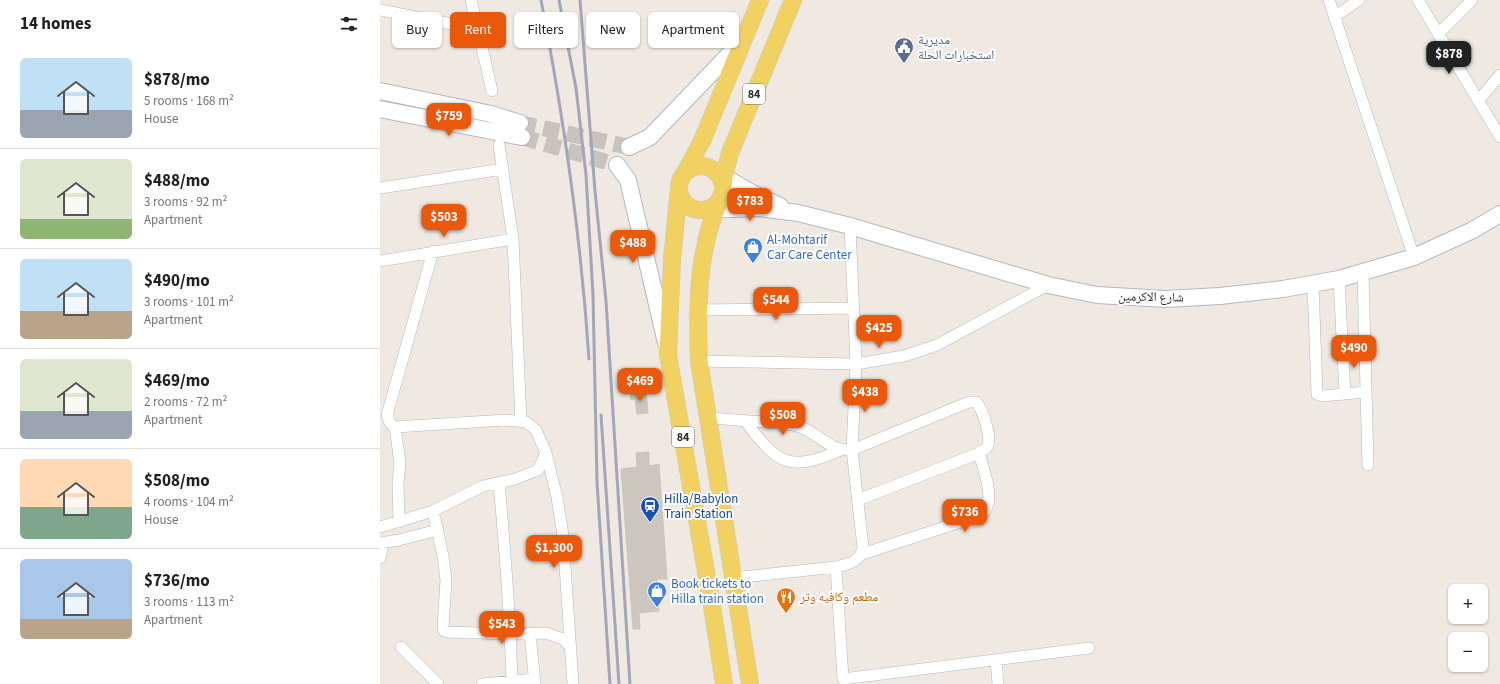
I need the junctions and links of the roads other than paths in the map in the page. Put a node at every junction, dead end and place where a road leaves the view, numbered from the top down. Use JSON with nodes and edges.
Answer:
{"nodes":[{"id":1,"x":471,"y":0,"type":"edge"},
{"id":2,"x":760,"y":0,"type":"edge"},
{"id":3,"x":793,"y":0,"type":"edge"},
{"id":4,"x":1328,"y":0,"type":"edge"},
{"id":5,"x":1359,"y":0,"type":"edge"},
{"id":6,"x":1418,"y":0,"type":"edge"},
{"id":7,"x":1472,"y":0,"type":"edge"},
{"id":8,"x":380,"y":10,"type":"edge"},
{"id":9,"x":473,"y":12,"type":"edge"},
{"id":10,"x":1334,"y":17,"type":"junction"},
{"id":11,"x":450,"y":24,"type":"edge"},
{"id":12,"x":1438,"y":34,"type":"junction"},
{"id":13,"x":744,"y":40,"type":"junction"},
{"id":14,"x":482,"y":48,"type":"edge"},
{"id":15,"x":1500,"y":76,"type":"edge"},
{"id":16,"x":380,"y":91,"type":"edge"},
{"id":17,"x":492,"y":91,"type":"dead end"},
{"id":18,"x":1478,"y":101,"type":"junction"},
{"id":19,"x":380,"y":109,"type":"edge"},
{"id":20,"x":1500,"y":137,"type":"edge"},
{"id":21,"x":499,"y":145,"type":"dead end"},
{"id":22,"x":628,"y":147,"type":"tunnel mouth"},
{"id":23,"x":617,"y":165,"type":"tunnel mouth"},
{"id":24,"x":503,"y":169,"type":"junction"},
{"id":25,"x":681,"y":182,"type":"junction"},
{"id":26,"x":380,"y":188,"type":"edge"},
{"id":27,"x":717,"y":192,"type":"junction"},
{"id":28,"x":798,"y":213,"type":"junction"},
{"id":29,"x":1500,"y":214,"type":"edge"},
{"id":30,"x":850,"y":226,"type":"junction"},
{"id":31,"x":513,"y":239,"type":"junction"},
{"id":32,"x":433,"y":251,"type":"junction"},
{"id":33,"x":1414,"y":256,"type":"junction"},
{"id":34,"x":380,"y":261,"type":"edge"},
{"id":35,"x":1362,"y":272,"type":"junction"},
{"id":36,"x":1340,"y":280,"type":"junction"},
{"id":37,"x":1313,"y":284,"type":"junction"},
{"id":38,"x":1048,"y":285,"type":"junction"},
{"id":39,"x":854,"y":308,"type":"junction"},
{"id":40,"x":697,"y":310,"type":"junction"},
{"id":41,"x":668,"y":355,"type":"junction"},
{"id":42,"x":699,"y":361,"type":"junction"},
{"id":43,"x":856,"y":364,"type":"junction"},
{"id":44,"x":1366,"y":392,"type":"junction"},
{"id":45,"x":1345,"y":394,"type":"junction"},
{"id":46,"x":708,"y":418,"type":"junction"},
{"id":47,"x":521,"y":421,"type":"junction"},
{"id":48,"x":745,"y":421,"type":"junction"},
{"id":49,"x":395,"y":427,"type":"junction"},
{"id":50,"x":841,"y":450,"type":"junction"},
{"id":51,"x":852,"y":450,"type":"junction"},
{"id":52,"x":546,"y":453,"type":"junction"},
{"id":53,"x":979,"y":453,"type":"junction"},
{"id":54,"x":1368,"y":465,"type":"dead end"},
{"id":55,"x":499,"y":483,"type":"junction"},
{"id":56,"x":858,"y":500,"type":"junction"},
{"id":57,"x":433,"y":511,"type":"junction"},
{"id":58,"x":399,"y":522,"type":"junction"},
{"id":59,"x":380,"y":527,"type":"edge"},
{"id":60,"x":438,"y":530,"type":"junction"},
{"id":61,"x":382,"y":543,"type":"edge"},
{"id":62,"x":862,"y":554,"type":"junction"},
{"id":63,"x":380,"y":558,"type":"edge"},
{"id":64,"x":836,"y":567,"type":"junction"},
{"id":65,"x":734,"y":584,"type":"junction"},
{"id":66,"x":710,"y":591,"type":"junction"},
{"id":67,"x":741,"y":626,"type":"junction"},
{"id":68,"x":716,"y":630,"type":"junction"},
{"id":69,"x":530,"y":633,"type":"junction"},
{"id":70,"x":511,"y":634,"type":"junction"},
{"id":71,"x":400,"y":647,"type":"dead end"},
{"id":72,"x":570,"y":647,"type":"junction"},
{"id":73,"x":1089,"y":648,"type":"dead end"},
{"id":74,"x":996,"y":660,"type":"junction"},
{"id":75,"x":512,"y":681,"type":"junction"},
{"id":76,"x":535,"y":681,"type":"edge"},
{"id":77,"x":843,"y":682,"type":"edge"},
{"id":78,"x":438,"y":684,"type":"edge"},
{"id":79,"x":482,"y":684,"type":"edge"},
{"id":80,"x":573,"y":684,"type":"edge"},
{"id":81,"x":724,"y":684,"type":"edge"},
{"id":82,"x":750,"y":684,"type":"edge"},
{"id":83,"x":998,"y":684,"type":"edge"}],
"edges":[{"from":1,"to":9,"type":"street"},
{"from":2,"to":13,"type":"main road","number":"84"},
{"from":3,"to":27,"type":"main road","number":"84"},
{"from":4,"to":10,"type":"street"},
{"from":5,"to":10,"type":"street"},
{"from":6,"to":12,"type":"street"},
{"from":7,"to":12,"type":"street"},
{"from":8,"to":11,"type":"street"},
{"from":10,"to":33,"type":"street"},
{"from":12,"to":18,"type":"street"},
{"from":13,"to":22,"type":"street"},
{"from":13,"to":25,"type":"main road","number":"84"},
{"from":14,"to":17,"type":"street"},
{"from":15,"to":18,"type":"street"},
{"from":16,"to":19,"type":"street"},
{"from":18,"to":20,"type":"street"},
{"from":21,"to":24,"type":"street"},
{"from":23,"to":41,"type":"street"},
{"from":24,"to":26,"type":"street"},
{"from":24,"to":31,"type":"street"},
{"from":25,"to":27,"type":"main road"},
{"from":25,"to":27,"type":"main road"},
{"from":25,"to":41,"type":"main road","number":"84"},
{"from":27,"to":28,"type":"street","name":"شارع الاكرمين"},
{"from":27,"to":28,"type":"street","name":"شارع الاكرمين"},
{"from":27,"to":40,"type":"main road","number":"84"},
{"from":28,"to":30,"type":"street","name":"شارع الاكرمين"},
{"from":29,"to":33,"type":"street","name":"شارع الاكرمين"},
{"from":30,"to":38,"type":"street","name":"شارع الاكرمين"},
{"from":30,"to":39,"type":"street"},
{"from":31,"to":32,"type":"street"},
{"from":31,"to":47,"type":"street"},
{"from":32,"to":34,"type":"street"},
{"from":32,"to":49,"type":"street"},
{"from":33,"to":35,"type":"street","name":"شارع الاكرمين"},
{"from":35,"to":36,"type":"street","name":"شارع الاكرمين"},
{"from":35,"to":44,"type":"street"},
{"from":36,"to":37,"type":"street","name":"شارع الاكرمين"},
{"from":36,"to":45,"type":"street"},
{"from":37,"to":38,"type":"street","name":"شارع الاكرمين"},
{"from":37,"to":45,"type":"street"},
{"from":38,"to":43,"type":"street"},
{"from":39,"to":40,"type":"street"},
{"from":39,"to":43,"type":"street"},
{"from":40,"to":42,"type":"main road","number":"84"},
{"from":41,"to":66,"type":"main road","number":"84"},
{"from":42,"to":43,"type":"street"},
{"from":42,"to":46,"type":"main road","number":"84"},
{"from":43,"to":51,"type":"street"},
{"from":44,"to":45,"type":"street"},
{"from":44,"to":54,"type":"street"},
{"from":46,"to":48,"type":"street"},
{"from":46,"to":65,"type":"main road","number":"84"},
{"from":47,"to":49,"type":"street"},
{"from":47,"to":52,"type":"street"},
{"from":48,"to":50,"type":"street"},
{"from":48,"to":50,"type":"street"},
{"from":49,"to":58,"type":"street"},
{"from":50,"to":51,"type":"street"},
{"from":51,"to":53,"type":"street"},
{"from":51,"to":56,"type":"street"},
{"from":52,"to":55,"type":"street"},
{"from":52,"to":72,"type":"street"},
{"from":53,"to":56,"type":"street"},
{"from":53,"to":62,"type":"street"},
{"from":55,"to":57,"type":"street"},
{"from":55,"to":70,"type":"street"},
{"from":56,"to":62,"type":"street"},
{"from":57,"to":58,"type":"street"},
{"from":57,"to":60,"type":"street"},
{"from":58,"to":59,"type":"street"},
{"from":60,"to":61,"type":"street"},
{"from":60,"to":70,"type":"street"},
{"from":61,"to":63,"type":"street"},
{"from":62,"to":64,"type":"street"},
{"from":64,"to":65,"type":"street"},
{"from":64,"to":77,"type":"street"},
{"from":65,"to":66,"type":"main road"},
{"from":65,"to":67,"type":"main road","number":"84"},
{"from":66,"to":68,"type":"main road","number":"84"},
{"from":67,"to":68,"type":"main road"},
{"from":67,"to":82,"type":"main road","number":"84"},
{"from":68,"to":81,"type":"main road","number":"84"},
{"from":69,"to":70,"type":"street"},
{"from":69,"to":72,"type":"street"},
{"from":69,"to":76,"type":"street"},
{"from":70,"to":75,"type":"street"},
{"from":71,"to":78,"type":"street"},
{"from":72,"to":80,"type":"street"},
{"from":73,"to":74,"type":"street"},
{"from":74,"to":77,"type":"street"},
{"from":74,"to":83,"type":"street"},
{"from":75,"to":76,"type":"street"},
{"from":75,"to":79,"type":"street"}]}
